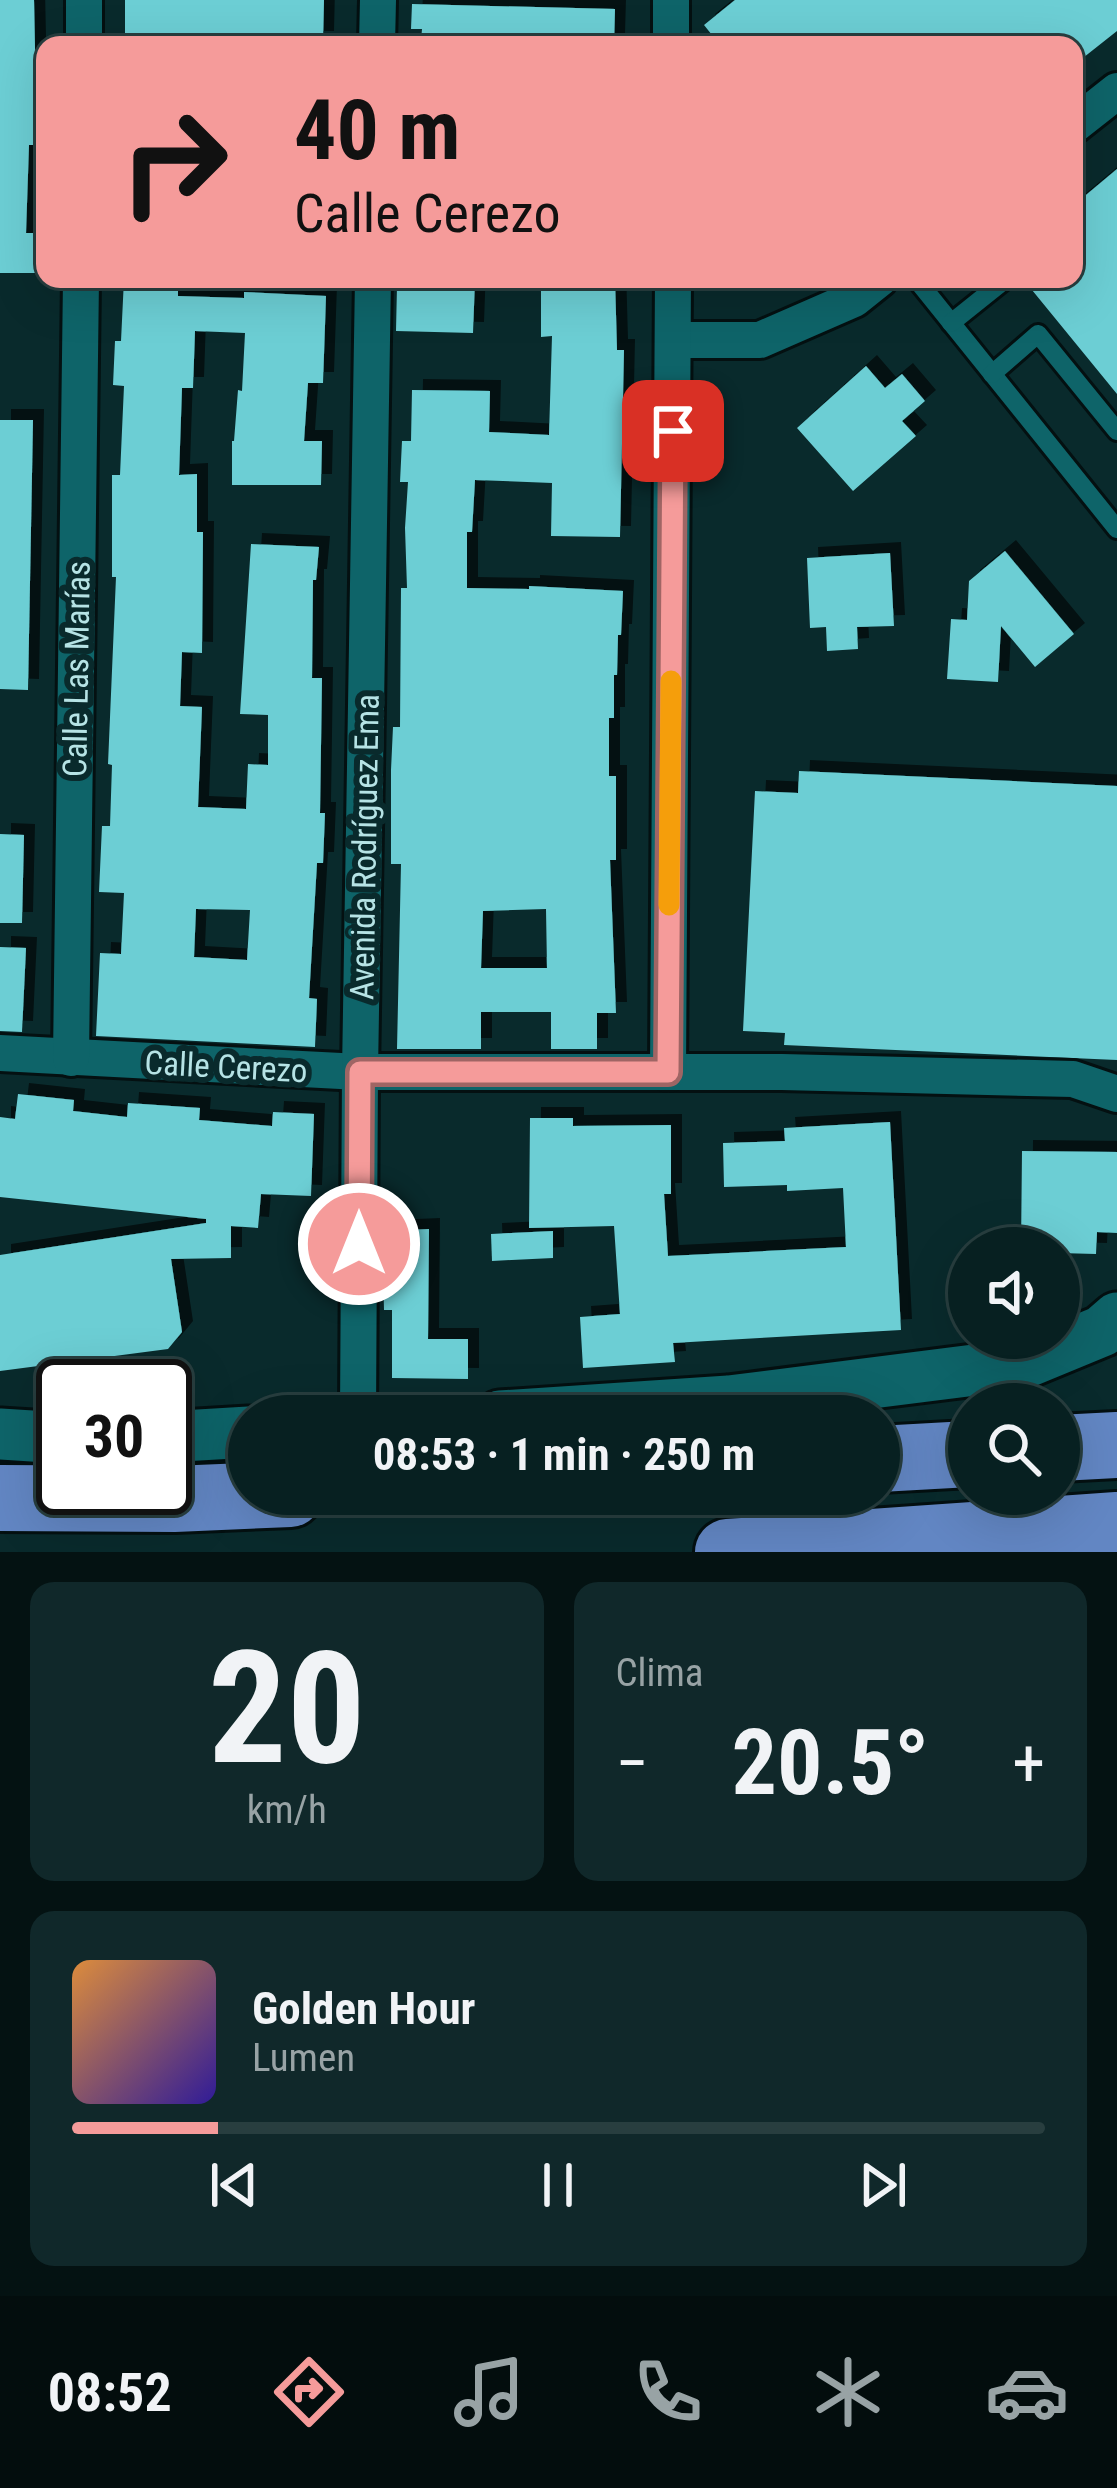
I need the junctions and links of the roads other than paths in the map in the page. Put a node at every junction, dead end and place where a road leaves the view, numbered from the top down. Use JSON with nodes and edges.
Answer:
{"nodes":[{"id":1,"x":85,"y":0,"type":"edge"},
{"id":2,"x":378,"y":0,"type":"edge"},
{"id":3,"x":670,"y":0,"type":"edge"},
{"id":4,"x":84,"y":36,"type":"edge"},
{"id":5,"x":377,"y":36,"type":"edge"},
{"id":6,"x":671,"y":36,"type":"edge"},
{"id":7,"x":1117,"y":92,"type":"edge"},
{"id":8,"x":1083,"y":118,"type":"edge"},
{"id":9,"x":81,"y":288,"type":"edge"},
{"id":10,"x":373,"y":288,"type":"edge"},
{"id":11,"x":673,"y":288,"type":"edge"},
{"id":12,"x":867,"y":288,"type":"edge"},
{"id":13,"x":923,"y":288,"type":"edge"},
{"id":14,"x":995,"y":288,"type":"edge"},
{"id":15,"x":951,"y":323,"type":"junction"},
{"id":16,"x":674,"y":340,"type":"junction"},
{"id":17,"x":992,"y":374,"type":"junction"},
{"id":18,"x":1117,"y":431,"type":"edge"},
{"id":19,"x":1117,"y":529,"type":"edge"},
{"id":20,"x":0,"y":1053,"type":"edge"},
{"id":21,"x":71,"y":1058,"type":"junction"},
{"id":22,"x":360,"y":1072,"type":"junction"},
{"id":23,"x":668,"y":1072,"type":"junction"},
{"id":24,"x":1117,"y":1094,"type":"edge"},
{"id":25,"x":1117,"y":1318,"type":"edge"},
{"id":26,"x":358,"y":1395,"type":"edge"},
{"id":27,"x":777,"y":1395,"type":"edge"},
{"id":28,"x":228,"y":1433,"type":"edge"},
{"id":29,"x":0,"y":1434,"type":"edge"},
{"id":30,"x":192,"y":1435,"type":"edge"},
{"id":31,"x":36,"y":1436,"type":"edge"},
{"id":32,"x":1117,"y":1445,"type":"edge"},
{"id":33,"x":1080,"y":1447,"type":"edge"},
{"id":34,"x":948,"y":1455,"type":"edge"},
{"id":35,"x":900,"y":1459,"type":"edge"},
{"id":36,"x":228,"y":1496,"type":"edge"},
{"id":37,"x":0,"y":1498,"type":"edge"},
{"id":38,"x":1117,"y":1525,"type":"edge"},
{"id":39,"x":728,"y":1552,"type":"edge"}],
"edges":[{"from":1,"to":4,"type":"street"},
{"from":2,"to":5,"type":"street"},
{"from":3,"to":6,"type":"street"},
{"from":7,"to":8,"type":"street"},
{"from":9,"to":21,"type":"street","name":"Calle Las Marías"},
{"from":10,"to":22,"type":"street","name":"Avenida Rodríguez Ema"},
{"from":11,"to":16,"type":"street"},
{"from":12,"to":16,"type":"street"},
{"from":13,"to":15,"type":"lane"},
{"from":14,"to":15,"type":"lane"},
{"from":15,"to":17,"type":"lane"},
{"from":16,"to":23,"type":"street"},
{"from":17,"to":18,"type":"lane"},
{"from":17,"to":19,"type":"lane"},
{"from":20,"to":21,"type":"street","name":"Calle Cerezo"},
{"from":21,"to":22,"type":"street","name":"Calle Cerezo"},
{"from":22,"to":23,"type":"street","name":"Calle Cerezo"},
{"from":22,"to":26,"type":"street","name":"Avenida Rodríguez Ema"},
{"from":23,"to":24,"type":"street","name":"Calle Cerezo"},
{"from":25,"to":27,"type":"street"},
{"from":28,"to":30,"type":"street"},
{"from":29,"to":31,"type":"street"},
{"from":32,"to":33,"type":"highway"},
{"from":34,"to":35,"type":"highway"},
{"from":36,"to":37,"type":"highway"},
{"from":38,"to":39,"type":"highway"}]}
